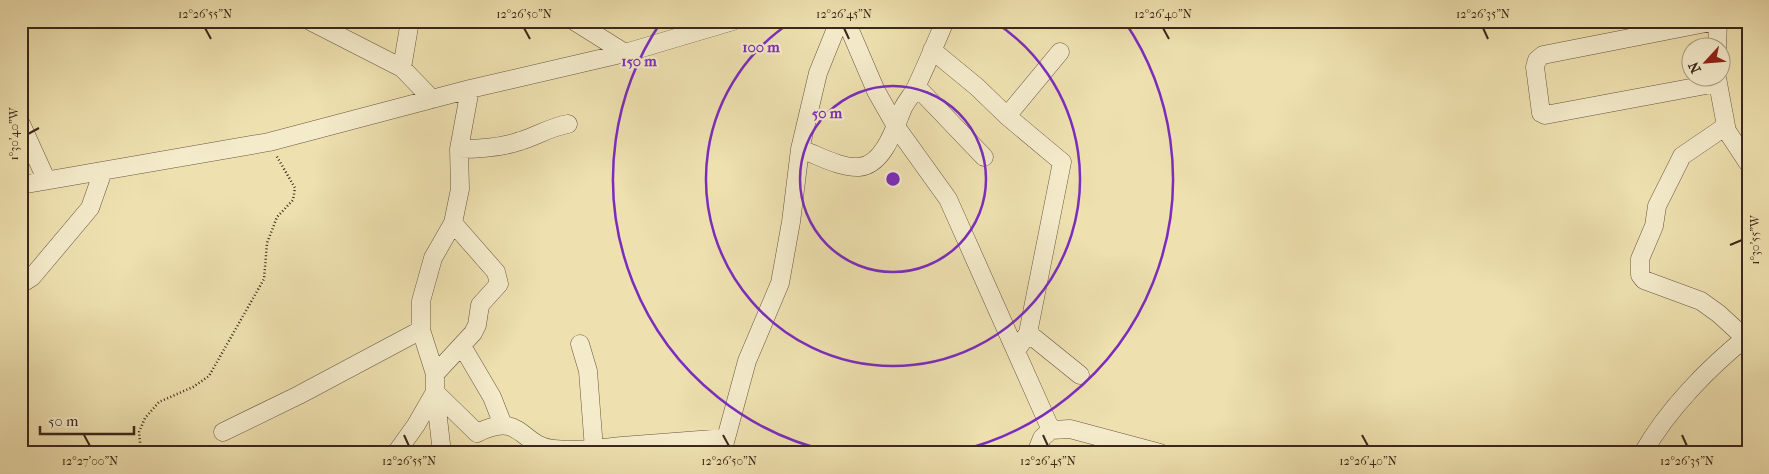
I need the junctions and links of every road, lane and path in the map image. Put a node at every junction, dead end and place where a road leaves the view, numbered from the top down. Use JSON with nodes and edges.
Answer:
{"nodes":[{"id":1,"x":310,"y":21,"type":"edge"},
{"id":2,"x":410,"y":21,"type":"edge"},
{"id":3,"x":574,"y":21,"type":"edge"},
{"id":4,"x":733,"y":21,"type":"edge"},
{"id":5,"x":839,"y":21,"type":"edge"},
{"id":6,"x":846,"y":21,"type":"edge"},
{"id":7,"x":945,"y":21,"type":"edge"},
{"id":8,"x":1717,"y":21,"type":"edge"},
{"id":9,"x":1717,"y":38,"type":"edge"},
{"id":10,"x":932,"y":50,"type":"junction"},
{"id":11,"x":1060,"y":52,"type":"dead end"},
{"id":12,"x":625,"y":53,"type":"junction"},
{"id":13,"x":402,"y":68,"type":"junction"},
{"id":14,"x":916,"y":87,"type":"junction"},
{"id":15,"x":1682,"y":87,"type":"edge"},
{"id":16,"x":1719,"y":88,"type":"edge"},
{"id":17,"x":470,"y":89,"type":"junction"},
{"id":18,"x":432,"y":99,"type":"junction"},
{"id":19,"x":1007,"y":116,"type":"junction"},
{"id":20,"x":21,"y":124,"type":"edge"},
{"id":21,"x":568,"y":124,"type":"dead end"},
{"id":22,"x":896,"y":128,"type":"junction"},
{"id":23,"x":1725,"y":128,"type":"junction"},
{"id":24,"x":269,"y":142,"type":"junction"},
{"id":25,"x":800,"y":149,"type":"junction"},
{"id":26,"x":459,"y":150,"type":"junction"},
{"id":27,"x":984,"y":157,"type":"dead end"},
{"id":28,"x":1748,"y":163,"type":"edge"},
{"id":29,"x":103,"y":171,"type":"junction"},
{"id":30,"x":46,"y":179,"type":"junction"},
{"id":31,"x":21,"y":185,"type":"edge"},
{"id":32,"x":453,"y":223,"type":"junction"},
{"id":33,"x":21,"y":284,"type":"edge"},
{"id":34,"x":421,"y":330,"type":"junction"},
{"id":35,"x":1028,"y":333,"type":"junction"},
{"id":36,"x":1746,"y":337,"type":"edge"},
{"id":37,"x":580,"y":344,"type":"dead end"},
{"id":38,"x":462,"y":346,"type":"junction"},
{"id":39,"x":1016,"y":351,"type":"junction"},
{"id":40,"x":435,"y":374,"type":"junction"},
{"id":41,"x":1080,"y":375,"type":"dead end"},
{"id":42,"x":435,"y":392,"type":"junction"},
{"id":43,"x":503,"y":425,"type":"junction"},
{"id":44,"x":1051,"y":430,"type":"junction"},
{"id":45,"x":223,"y":432,"type":"dead end"},
{"id":46,"x":724,"y":445,"type":"edge"},
{"id":47,"x":594,"y":449,"type":"junction"},
{"id":48,"x":140,"y":453,"type":"edge"},
{"id":49,"x":396,"y":453,"type":"edge"},
{"id":50,"x":442,"y":453,"type":"edge"},
{"id":51,"x":1036,"y":453,"type":"edge"},
{"id":52,"x":1160,"y":453,"type":"edge"},
{"id":53,"x":1643,"y":453,"type":"edge"}],
"edges":[{"from":1,"to":13,"type":"street"},
{"from":2,"to":13,"type":"street"},
{"from":3,"to":12,"type":"street"},
{"from":4,"to":12,"type":"street"},
{"from":5,"to":25,"type":"street"},
{"from":6,"to":22,"type":"street"},
{"from":7,"to":10,"type":"street"},
{"from":8,"to":9,"type":"street"},
{"from":8,"to":15,"type":"street"},
{"from":10,"to":14,"type":"street"},
{"from":10,"to":19,"type":"street"},
{"from":11,"to":19,"type":"street"},
{"from":12,"to":17,"type":"street"},
{"from":13,"to":18,"type":"street"},
{"from":14,"to":22,"type":"street"},
{"from":14,"to":27,"type":"street"},
{"from":16,"to":23,"type":"street"},
{"from":17,"to":18,"type":"street"},
{"from":17,"to":26,"type":"street"},
{"from":18,"to":24,"type":"street"},
{"from":19,"to":35,"type":"street"},
{"from":20,"to":30,"type":"street"},
{"from":21,"to":26,"type":"street"},
{"from":22,"to":25,"type":"street"},
{"from":22,"to":39,"type":"street"},
{"from":23,"to":28,"type":"street"},
{"from":23,"to":36,"type":"street"},
{"from":24,"to":29,"type":"street"},
{"from":24,"to":48,"type":"path"},
{"from":25,"to":46,"type":"street"},
{"from":26,"to":32,"type":"street"},
{"from":29,"to":30,"type":"street"},
{"from":29,"to":33,"type":"street"},
{"from":30,"to":31,"type":"street"},
{"from":32,"to":34,"type":"street"},
{"from":32,"to":38,"type":"street"},
{"from":34,"to":40,"type":"street"},
{"from":34,"to":45,"type":"street"},
{"from":35,"to":39,"type":"street"},
{"from":35,"to":41,"type":"street"},
{"from":36,"to":53,"type":"street"},
{"from":37,"to":47,"type":"street"},
{"from":38,"to":40,"type":"street"},
{"from":38,"to":43,"type":"street"},
{"from":39,"to":44,"type":"street"},
{"from":40,"to":42,"type":"street"},
{"from":42,"to":43,"type":"street"},
{"from":42,"to":49,"type":"street"},
{"from":42,"to":50,"type":"street"},
{"from":43,"to":47,"type":"street"},
{"from":44,"to":51,"type":"street"},
{"from":44,"to":52,"type":"street"},
{"from":46,"to":47,"type":"street"}]}
